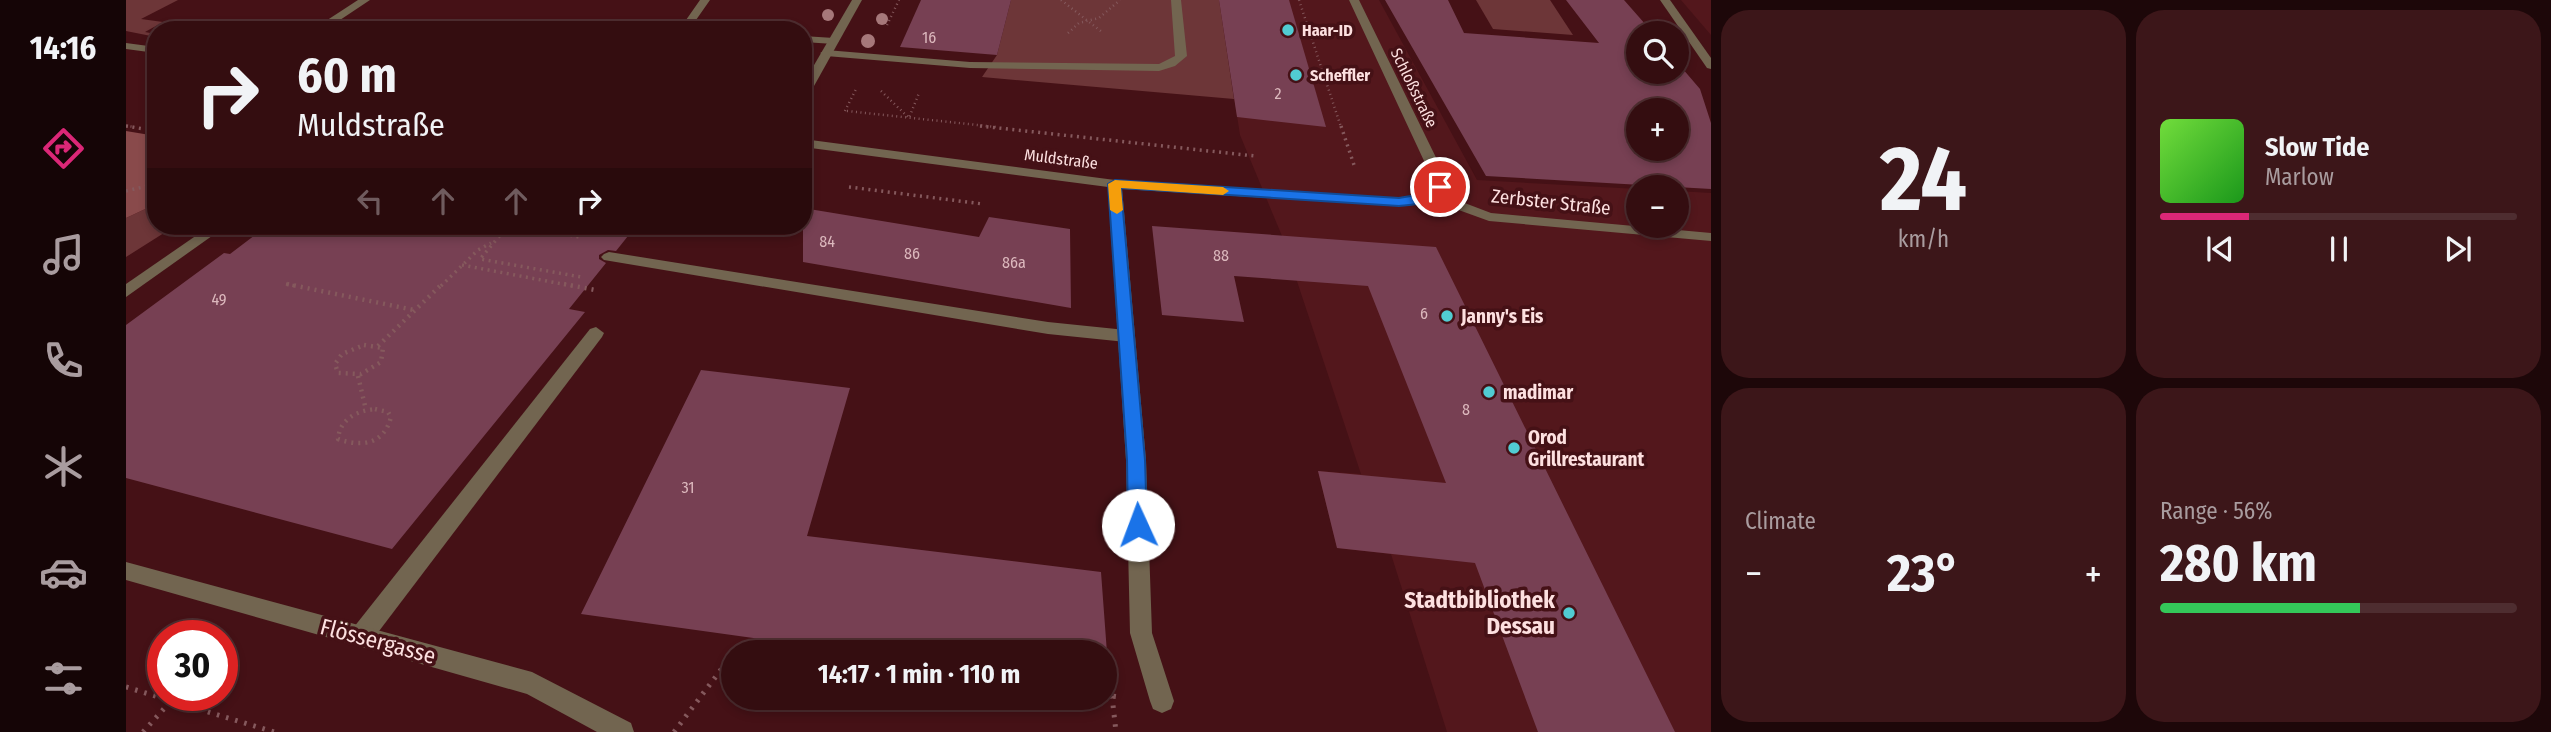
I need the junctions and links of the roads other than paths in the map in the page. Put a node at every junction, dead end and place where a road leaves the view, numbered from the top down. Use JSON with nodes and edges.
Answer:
{"nodes":[{"id":1,"x":365,"y":0,"type":"edge"},
{"id":2,"x":705,"y":0,"type":"edge"},
{"id":3,"x":857,"y":0,"type":"edge"},
{"id":4,"x":1176,"y":0,"type":"edge"},
{"id":5,"x":1354,"y":0,"type":"edge"},
{"id":6,"x":1665,"y":0,"type":"edge"},
{"id":7,"x":331,"y":21,"type":"edge"},
{"id":8,"x":692,"y":21,"type":"edge"},
{"id":9,"x":812,"y":40,"type":"edge"},
{"id":10,"x":834,"y":41,"type":"junction"},
{"id":11,"x":126,"y":46,"type":"edge"},
{"id":12,"x":147,"y":49,"type":"edge"},
{"id":13,"x":827,"y":53,"type":"junction"},
{"id":14,"x":1711,"y":66,"type":"edge"},
{"id":15,"x":812,"y":79,"type":"edge"},
{"id":16,"x":812,"y":144,"type":"edge"},
{"id":17,"x":1115,"y":184,"type":"junction"},
{"id":18,"x":1433,"y":196,"type":"junction"},
{"id":19,"x":206,"y":235,"type":"edge"},
{"id":20,"x":1711,"y":237,"type":"edge"},
{"id":21,"x":609,"y":257,"type":"dead end"},
{"id":22,"x":126,"y":292,"type":"edge"},
{"id":23,"x":596,"y":333,"type":"dead end"},
{"id":24,"x":1126,"y":336,"type":"junction"},
{"id":25,"x":126,"y":571,"type":"edge"},
{"id":26,"x":362,"y":635,"type":"junction"},
{"id":27,"x":1161,"y":701,"type":"dead end"},
{"id":28,"x":622,"y":732,"type":"edge"}],
"edges":[{"from":1,"to":7,"type":"street"},
{"from":2,"to":8,"type":"street"},
{"from":3,"to":10,"type":"street"},
{"from":4,"to":13,"type":"street"},
{"from":5,"to":18,"type":"street","name":"Schloßstraße"},
{"from":6,"to":14,"type":"street"},
{"from":9,"to":10,"type":"street"},
{"from":10,"to":13,"type":"street"},
{"from":11,"to":12,"type":"street"},
{"from":13,"to":15,"type":"street"},
{"from":16,"to":17,"type":"street","name":"Muldstraße"},
{"from":17,"to":18,"type":"street","name":"Muldstraße"},
{"from":17,"to":24,"type":"street"},
{"from":18,"to":20,"type":"street","name":"Zerbster Straße"},
{"from":19,"to":22,"type":"street"},
{"from":21,"to":24,"type":"street"},
{"from":23,"to":26,"type":"street"},
{"from":24,"to":27,"type":"street"},
{"from":25,"to":26,"type":"street","name":"Flössergasse"},
{"from":26,"to":28,"type":"street","name":"Flössergasse"}]}
